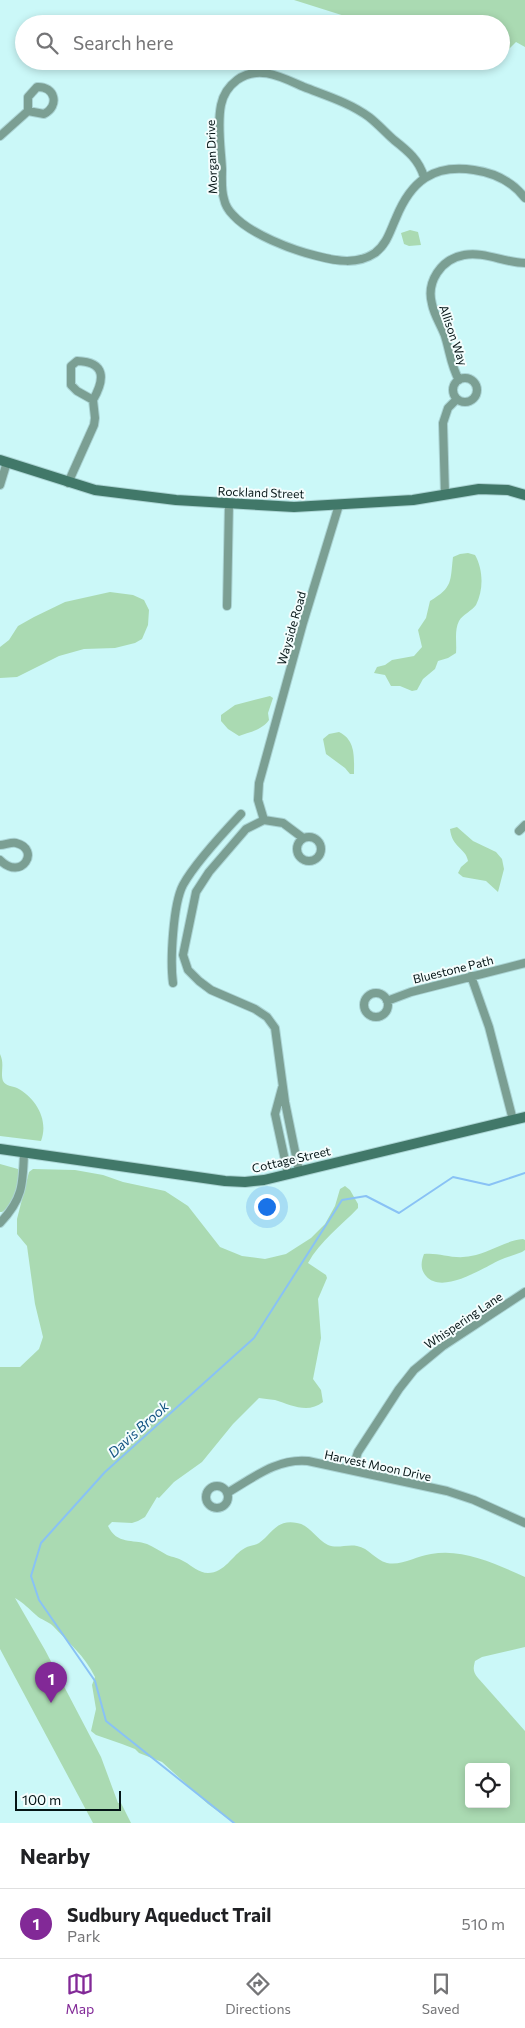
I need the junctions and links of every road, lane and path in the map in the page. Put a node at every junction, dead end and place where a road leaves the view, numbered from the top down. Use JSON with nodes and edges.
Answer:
{"nodes":[{"id":1,"x":28,"y":111,"type":"dead end"},
{"id":2,"x":0,"y":136,"type":"edge"},
{"id":3,"x":424,"y":177,"type":"junction"},
{"id":4,"x":525,"y":198,"type":"edge"},
{"id":5,"x":525,"y":263,"type":"edge"},
{"id":6,"x":459,"y":380,"type":"junction"},
{"id":7,"x":457,"y":399,"type":"junction"},
{"id":8,"x":93,"y":400,"type":"junction"},
{"id":9,"x":3,"y":461,"type":"edge"},
{"id":10,"x":68,"y":483,"type":"junction"},
{"id":11,"x":0,"y":485,"type":"edge"},
{"id":12,"x":445,"y":495,"type":"junction"},
{"id":13,"x":525,"y":495,"type":"edge"},
{"id":14,"x":229,"y":503,"type":"junction"},
{"id":15,"x":339,"y":506,"type":"junction"},
{"id":16,"x":227,"y":606,"type":"dead end"},
{"id":17,"x":242,"y":814,"type":"dead end"},
{"id":18,"x":264,"y":820,"type":"junction"},
{"id":19,"x":525,"y":825,"type":"edge"},
{"id":20,"x":519,"y":831,"type":"dead end"},
{"id":21,"x":303,"y":838,"type":"dead end"},
{"id":22,"x":218,"y":841,"type":"junction"},
{"id":23,"x":0,"y":845,"type":"edge"},
{"id":24,"x":228,"y":850,"type":"junction"},
{"id":25,"x":0,"y":860,"type":"edge"},
{"id":26,"x":183,"y":886,"type":"junction"},
{"id":27,"x":196,"y":892,"type":"junction"},
{"id":28,"x":171,"y":962,"type":"junction"},
{"id":29,"x":186,"y":962,"type":"junction"},
{"id":30,"x":525,"y":963,"type":"edge"},
{"id":31,"x":471,"y":976,"type":"junction"},
{"id":32,"x":172,"y":983,"type":"dead end"},
{"id":33,"x":387,"y":1001,"type":"dead end"},
{"id":34,"x":283,"y":1084,"type":"junction"},
{"id":35,"x":525,"y":1117,"type":"edge"},
{"id":36,"x":513,"y":1120,"type":"junction"},
{"id":37,"x":0,"y":1149,"type":"edge"},
{"id":38,"x":24,"y":1152,"type":"junction"},
{"id":39,"x":299,"y":1171,"type":"junction"},
{"id":40,"x":288,"y":1174,"type":"junction"},
{"id":41,"x":0,"y":1223,"type":"edge"},
{"id":42,"x":525,"y":1292,"type":"edge"},
{"id":43,"x":352,"y":1470,"type":"junction"},
{"id":44,"x":228,"y":1493,"type":"dead end"},
{"id":45,"x":525,"y":1523,"type":"edge"}],
"edges":[{"from":1,"to":2,"type":"street"},
{"from":3,"to":3,"type":"street","name":"Morgan Drive"},
{"from":3,"to":4,"type":"street","name":"Morgan Drive"},
{"from":5,"to":6,"type":"street","name":"Allison Way"},
{"from":6,"to":7,"type":"street","name":"Allison Way"},
{"from":6,"to":7,"type":"street","name":"Allison Way"},
{"from":7,"to":12,"type":"street","name":"Allison Way"},
{"from":8,"to":8,"type":"street"},
{"from":8,"to":10,"type":"street"},
{"from":9,"to":10,"type":"street","name":"Rockland Street"},
{"from":9,"to":11,"type":"street"},
{"from":10,"to":14,"type":"street","name":"Rockland Street"},
{"from":12,"to":13,"type":"street","name":"Rockland Street"},
{"from":12,"to":15,"type":"street","name":"Rockland Street"},
{"from":14,"to":15,"type":"street","name":"Rockland Street"},
{"from":14,"to":16,"type":"street"},
{"from":15,"to":18,"type":"street","name":"Wayside Road"},
{"from":17,"to":22,"type":"street"},
{"from":18,"to":21,"type":"street"},
{"from":18,"to":24,"type":"street"},
{"from":19,"to":20,"type":"street"},
{"from":22,"to":24,"type":"street"},
{"from":22,"to":26,"type":"street"},
{"from":23,"to":25,"type":"street"},
{"from":24,"to":27,"type":"street"},
{"from":26,"to":27,"type":"street"},
{"from":26,"to":28,"type":"street"},
{"from":27,"to":29,"type":"street"},
{"from":28,"to":29,"type":"street"},
{"from":28,"to":32,"type":"street"},
{"from":29,"to":34,"type":"street"},
{"from":30,"to":31,"type":"street","name":"Bluestone Path"},
{"from":31,"to":33,"type":"street","name":"Bluestone Path"},
{"from":31,"to":36,"type":"street"},
{"from":34,"to":39,"type":"street"},
{"from":34,"to":40,"type":"street"},
{"from":35,"to":36,"type":"street","name":"Cottage Street"},
{"from":36,"to":39,"type":"street","name":"Cottage Street"},
{"from":37,"to":38,"type":"street","name":"Cottage Street"},
{"from":38,"to":40,"type":"street","name":"Cottage Street"},
{"from":38,"to":41,"type":"street"},
{"from":39,"to":40,"type":"street","name":"Cottage Street"},
{"from":42,"to":43,"type":"street","name":"Whispering Lane"},
{"from":43,"to":44,"type":"street","name":"Harvest Moon Drive"},
{"from":43,"to":45,"type":"street","name":"Harvest Moon Drive"}]}
